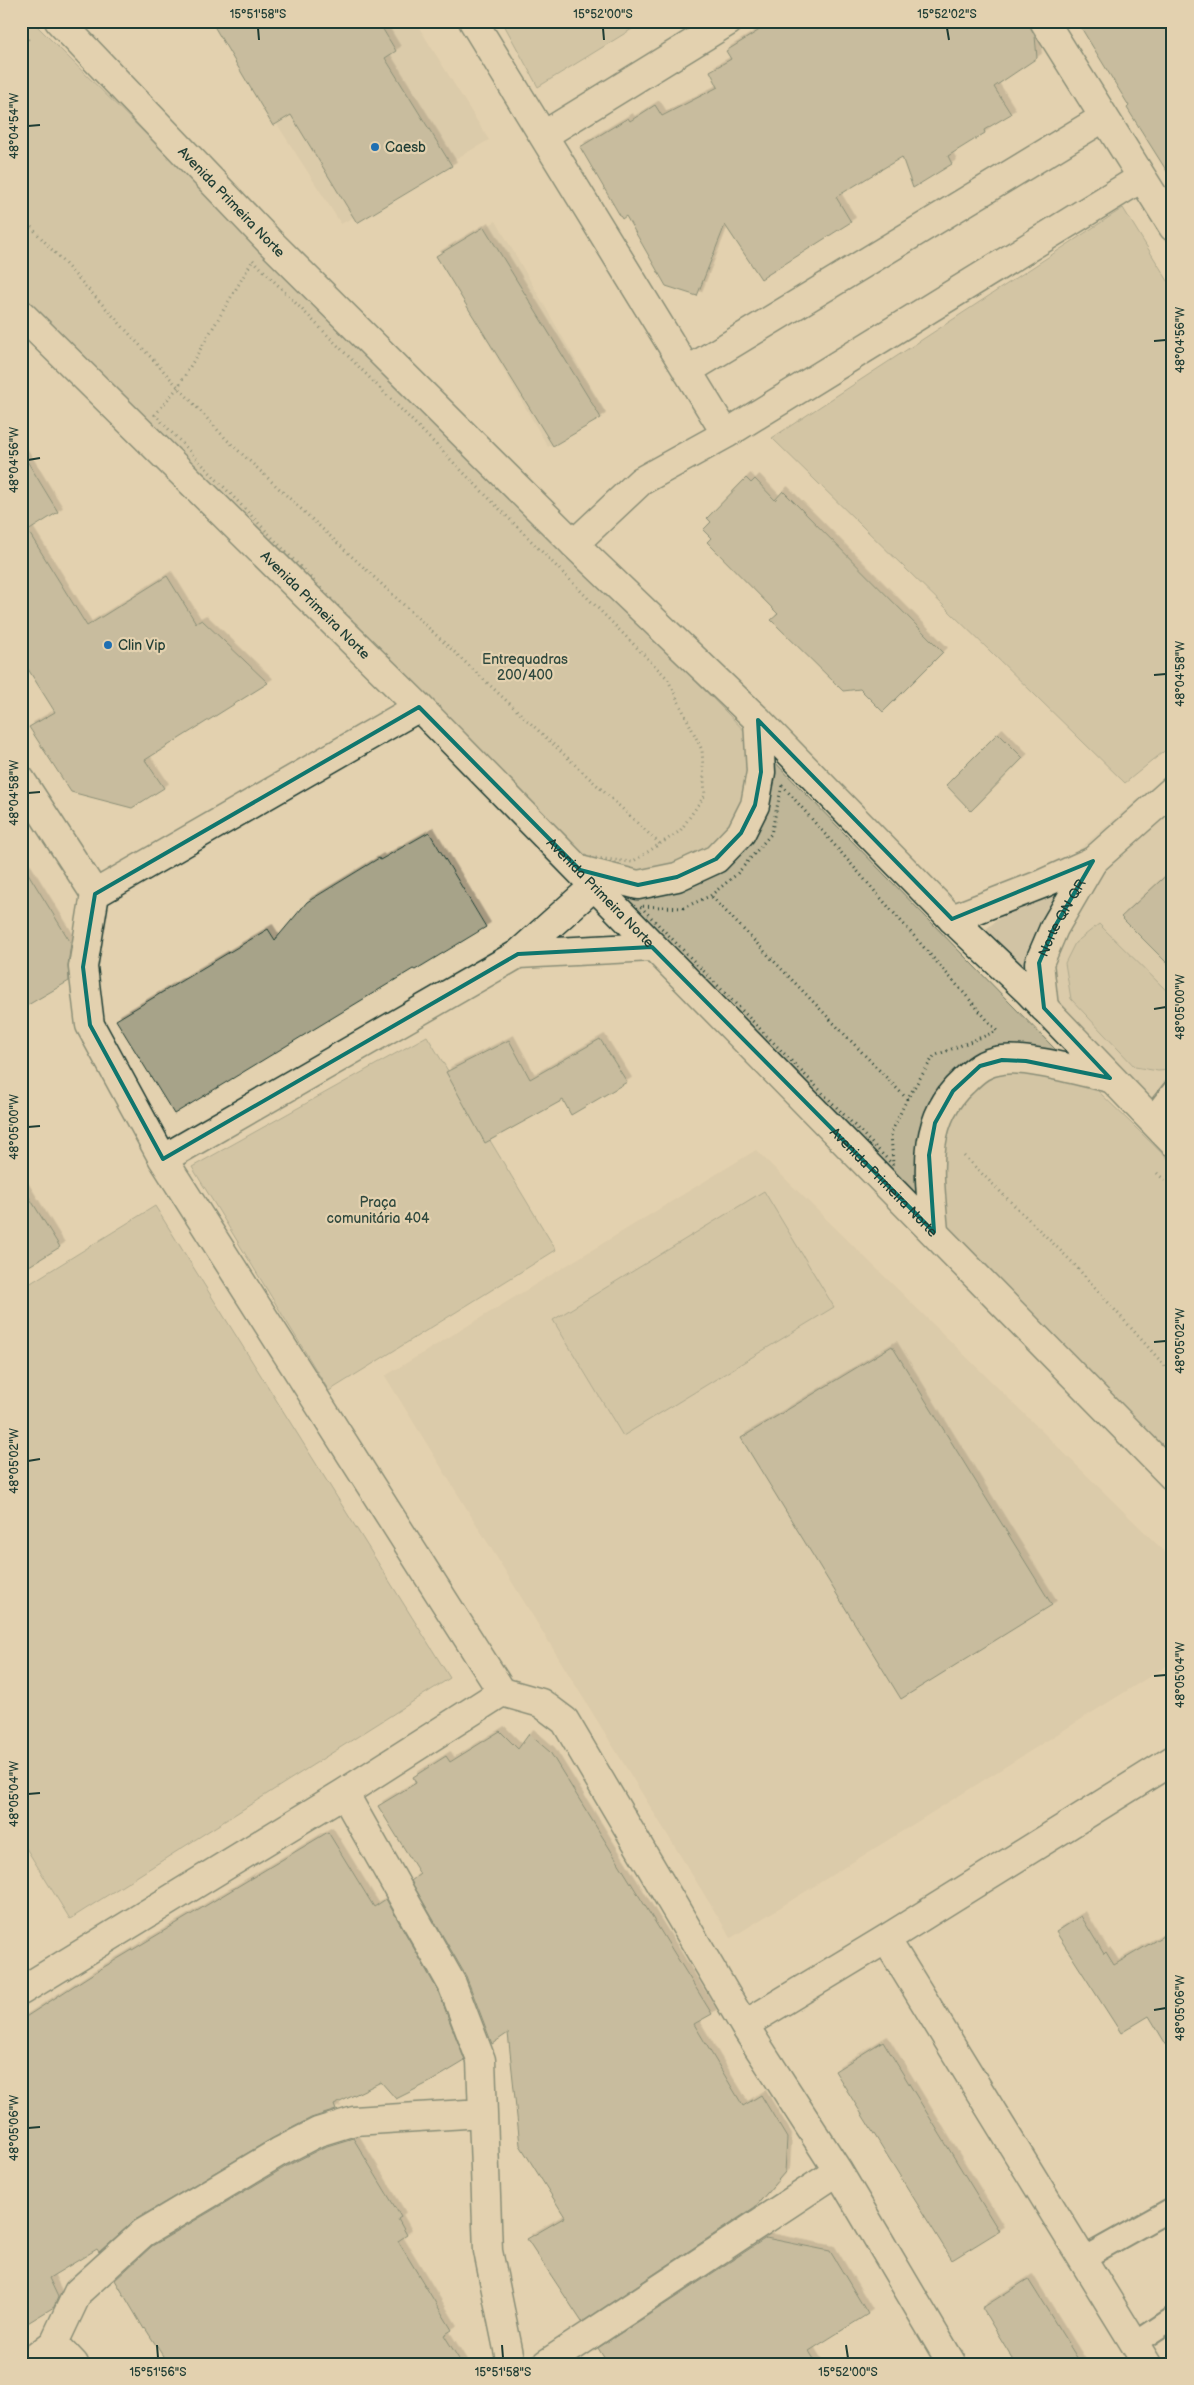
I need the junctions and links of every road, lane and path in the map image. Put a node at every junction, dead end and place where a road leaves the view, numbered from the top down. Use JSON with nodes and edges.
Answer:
{"nodes":[{"id":1,"x":473,"y":21,"type":"edge"},
{"id":2,"x":729,"y":21,"type":"edge"},
{"id":3,"x":1044,"y":21,"type":"edge"},
{"id":4,"x":68,"y":26,"type":"edge"},
{"id":5,"x":1103,"y":118,"type":"junction"},
{"id":6,"x":544,"y":136,"type":"junction"},
{"id":7,"x":1141,"y":178,"type":"junction"},
{"id":8,"x":21,"y":216,"type":"edge"},
{"id":9,"x":1173,"y":228,"type":"edge"},
{"id":10,"x":21,"y":314,"type":"edge"},
{"id":11,"x":687,"y":371,"type":"junction"},
{"id":12,"x":178,"y":386,"type":"junction"},
{"id":13,"x":726,"y":434,"type":"junction"},
{"id":14,"x":574,"y":544,"type":"junction"},
{"id":15,"x":419,"y":707,"type":"junction"},
{"id":16,"x":758,"y":720,"type":"junction"},
{"id":17,"x":21,"y":780,"type":"edge"},
{"id":18,"x":1173,"y":790,"type":"edge"},
{"id":19,"x":660,"y":844,"type":"junction"},
{"id":20,"x":1093,"y":861,"type":"junction"},
{"id":21,"x":690,"y":872,"type":"junction"},
{"id":22,"x":587,"y":878,"type":"junction"},
{"id":23,"x":95,"y":894,"type":"junction"},
{"id":24,"x":710,"y":896,"type":"junction"},
{"id":25,"x":952,"y":918,"type":"junction"},
{"id":26,"x":652,"y":947,"type":"junction"},
{"id":27,"x":518,"y":954,"type":"junction"},
{"id":28,"x":1044,"y":1008,"type":"junction"},
{"id":29,"x":1110,"y":1078,"type":"junction"},
{"id":30,"x":1173,"y":1091,"type":"edge"},
{"id":31,"x":907,"y":1099,"type":"junction"},
{"id":32,"x":1150,"y":1120,"type":"junction"},
{"id":33,"x":935,"y":1123,"type":"junction"},
{"id":34,"x":1173,"y":1142,"type":"edge"},
{"id":35,"x":163,"y":1159,"type":"junction"},
{"id":36,"x":1152,"y":1168,"type":"dead end"},
{"id":37,"x":1173,"y":1188,"type":"edge"},
{"id":38,"x":934,"y":1232,"type":"junction"},
{"id":39,"x":1173,"y":1375,"type":"edge"},
{"id":40,"x":1173,"y":1477,"type":"edge"},
{"id":41,"x":502,"y":1692,"type":"junction"},
{"id":42,"x":1173,"y":1760,"type":"edge"},
{"id":43,"x":344,"y":1793,"type":"junction"},
{"id":44,"x":886,"y":1939,"type":"junction"},
{"id":45,"x":21,"y":1991,"type":"edge"},
{"id":46,"x":744,"y":2025,"type":"junction"},
{"id":47,"x":482,"y":2113,"type":"junction"},
{"id":48,"x":838,"y":2171,"type":"junction"},
{"id":49,"x":1173,"y":2208,"type":"edge"},
{"id":50,"x":1084,"y":2258,"type":"junction"},
{"id":51,"x":1173,"y":2318,"type":"edge"},
{"id":52,"x":54,"y":2343,"type":"junction"},
{"id":53,"x":1140,"y":2354,"type":"edge"},
{"id":54,"x":27,"y":2364,"type":"edge"},
{"id":55,"x":74,"y":2364,"type":"edge"},
{"id":56,"x":511,"y":2364,"type":"edge"},
{"id":57,"x":546,"y":2364,"type":"edge"},
{"id":58,"x":952,"y":2364,"type":"edge"}],
"edges":[{"from":1,"to":6,"type":"street"},
{"from":2,"to":6,"type":"street"},
{"from":3,"to":5,"type":"street"},
{"from":4,"to":14,"type":"street","name":"Avenida Primeira Norte"},
{"from":5,"to":7,"type":"street"},
{"from":5,"to":11,"type":"street"},
{"from":6,"to":11,"type":"street"},
{"from":7,"to":9,"type":"street"},
{"from":7,"to":13,"type":"street"},
{"from":8,"to":12,"type":"path"},
{"from":10,"to":15,"type":"street","name":"Avenida Primeira Norte"},
{"from":11,"to":13,"type":"street"},
{"from":12,"to":19,"type":"path"},
{"from":12,"to":19,"type":"path"},
{"from":12,"to":19,"type":"path"},
{"from":13,"to":14,"type":"street"},
{"from":14,"to":16,"type":"street","name":"Avenida Primeira Norte"},
{"from":15,"to":22,"type":"street","name":"Avenida Primeira Norte"},
{"from":15,"to":23,"type":"street"},
{"from":16,"to":21,"type":"street"},
{"from":16,"to":25,"type":"street","name":"Avenida Primeira Norte"},
{"from":17,"to":23,"type":"street"},
{"from":18,"to":20,"type":"street","name":"Norte QN QR"},
{"from":19,"to":21,"type":"path"},
{"from":20,"to":25,"type":"street","name":"Norte QN QR"},
{"from":20,"to":28,"type":"street","name":"Norte QN QR"},
{"from":21,"to":22,"type":"street"},
{"from":21,"to":24,"type":"path"},
{"from":22,"to":26,"type":"street","name":"Avenida Primeira Norte"},
{"from":22,"to":27,"type":"street"},
{"from":23,"to":35,"type":"street"},
{"from":24,"to":31,"type":"path"},
{"from":24,"to":31,"type":"path"},
{"from":24,"to":31,"type":"path"},
{"from":25,"to":28,"type":"street","name":"Avenida Primeira Norte"},
{"from":26,"to":27,"type":"street"},
{"from":26,"to":38,"type":"street","name":"Avenida Primeira Norte"},
{"from":27,"to":35,"type":"street"},
{"from":28,"to":29,"type":"street","name":"Avenida Primeira Norte"},
{"from":29,"to":32,"type":"street","name":"Avenida Primeira Norte"},
{"from":29,"to":33,"type":"street"},
{"from":30,"to":32,"type":"lane"},
{"from":31,"to":33,"type":"path"},
{"from":32,"to":34,"type":"street","name":"Avenida Primeira Norte"},
{"from":33,"to":38,"type":"street"},
{"from":33,"to":39,"type":"path"},
{"from":35,"to":41,"type":"street"},
{"from":36,"to":37,"type":"path"},
{"from":38,"to":40,"type":"street","name":"Avenida Primeira Norte"},
{"from":41,"to":43,"type":"street"},
{"from":41,"to":46,"type":"street"},
{"from":42,"to":44,"type":"street"},
{"from":43,"to":45,"type":"street"},
{"from":43,"to":47,"type":"street"},
{"from":44,"to":46,"type":"street"},
{"from":44,"to":50,"type":"street"},
{"from":46,"to":48,"type":"street"},
{"from":47,"to":52,"type":"street"},
{"from":47,"to":56,"type":"street"},
{"from":48,"to":57,"type":"street"},
{"from":48,"to":58,"type":"street"},
{"from":49,"to":50,"type":"lane"},
{"from":50,"to":53,"type":"street"},
{"from":51,"to":53,"type":"lane"},
{"from":52,"to":54,"type":"street"},
{"from":52,"to":55,"type":"street"}]}
